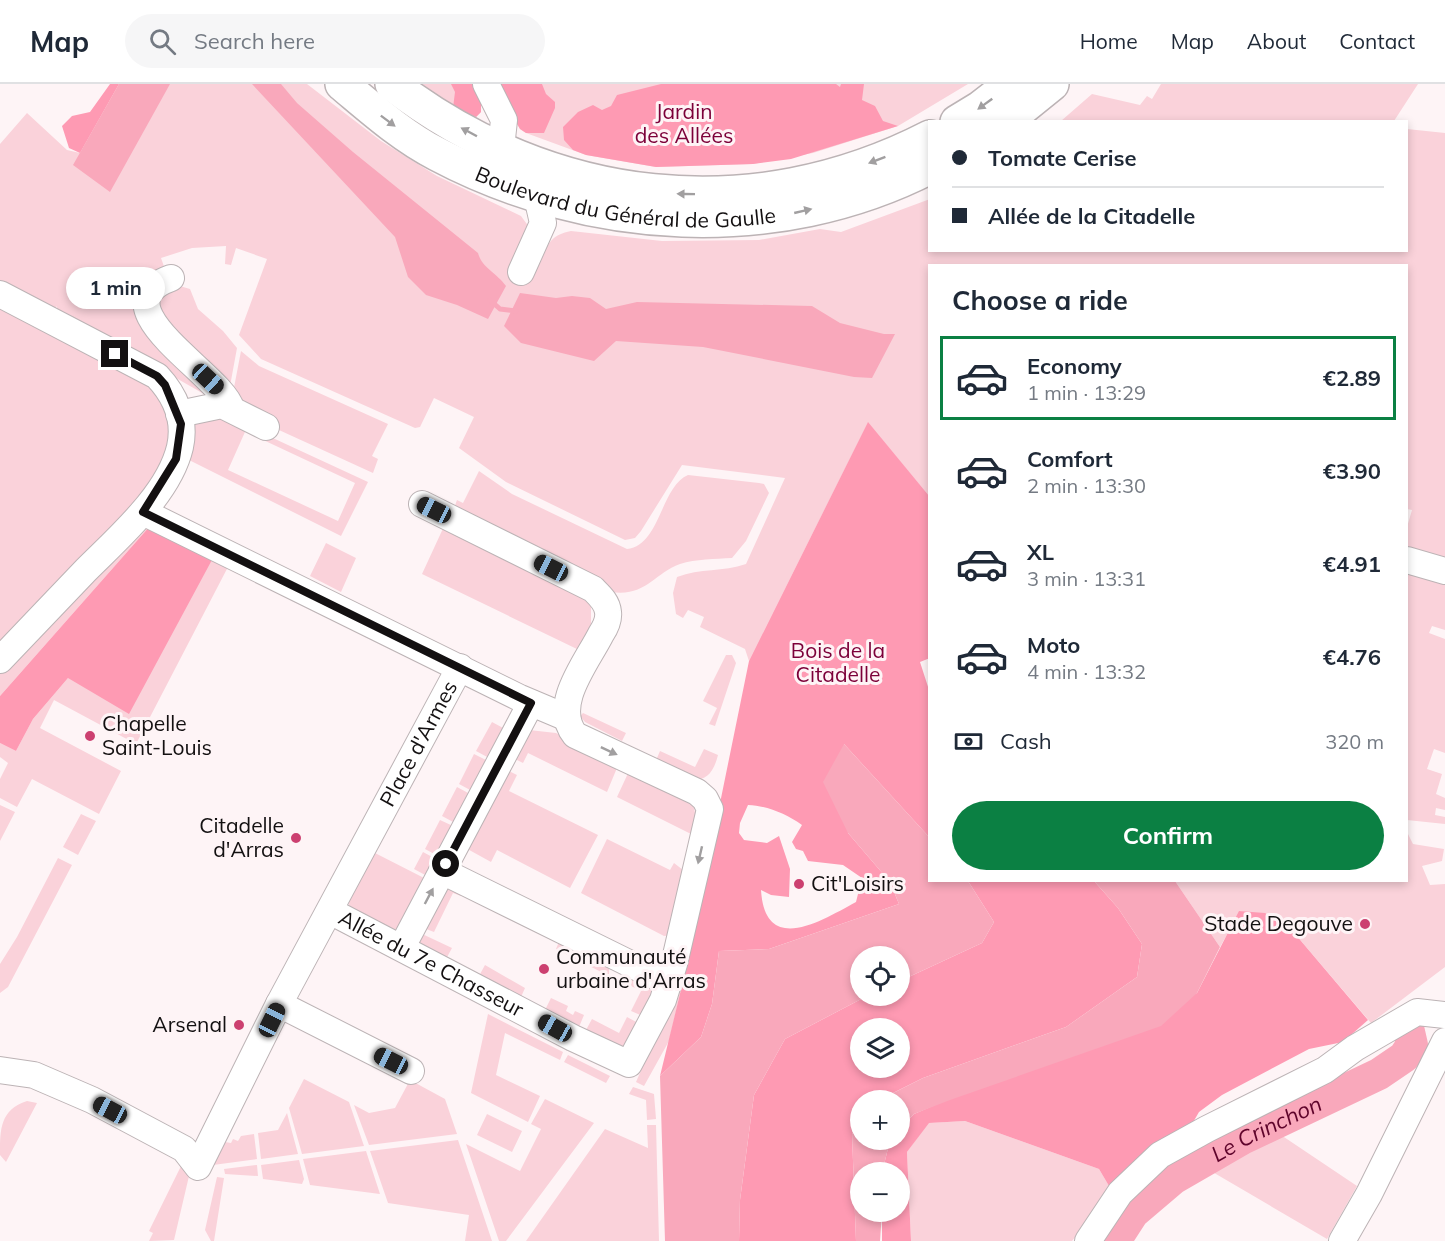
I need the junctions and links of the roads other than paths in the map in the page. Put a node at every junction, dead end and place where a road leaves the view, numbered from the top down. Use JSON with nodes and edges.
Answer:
{"nodes":[{"id":1,"x":342,"y":84,"type":"edge"},
{"id":2,"x":392,"y":84,"type":"edge"},
{"id":3,"x":486,"y":84,"type":"edge"},
{"id":4,"x":1011,"y":84,"type":"edge"},
{"id":5,"x":1052,"y":84,"type":"edge"},
{"id":6,"x":960,"y":120,"type":"edge"},
{"id":7,"x":1007,"y":120,"type":"edge"},
{"id":8,"x":928,"y":138,"type":"edge"},
{"id":9,"x":501,"y":148,"type":"junction"},
{"id":10,"x":928,"y":168,"type":"edge"},
{"id":11,"x":536,"y":180,"type":"junction"},
{"id":12,"x":521,"y":272,"type":"dead end"},
{"id":13,"x":171,"y":278,"type":"dead end"},
{"id":14,"x":0,"y":294,"type":"edge"},
{"id":15,"x":231,"y":408,"type":"junction"},
{"id":16,"x":179,"y":414,"type":"junction"},
{"id":17,"x":266,"y":427,"type":"dead end"},
{"id":18,"x":422,"y":504,"type":"dead end"},
{"id":19,"x":143,"y":512,"type":"junction"},
{"id":20,"x":1408,"y":560,"type":"edge"},
{"id":21,"x":1445,"y":571,"type":"edge"},
{"id":22,"x":0,"y":660,"type":"edge"},
{"id":23,"x":460,"y":667,"type":"junction"},
{"id":24,"x":531,"y":703,"type":"junction"},
{"id":25,"x":565,"y":717,"type":"junction"},
{"id":26,"x":442,"y":871,"type":"junction"},
{"id":27,"x":338,"y":915,"type":"junction"},
{"id":28,"x":402,"y":947,"type":"junction"},
{"id":29,"x":669,"y":983,"type":"junction"},
{"id":30,"x":279,"y":1004,"type":"junction"},
{"id":31,"x":1445,"y":1015,"type":"edge"},
{"id":32,"x":1445,"y":1041,"type":"edge"},
{"id":33,"x":0,"y":1070,"type":"edge"},
{"id":34,"x":411,"y":1071,"type":"dead end"},
{"id":35,"x":1088,"y":1241,"type":"edge"},
{"id":36,"x":1342,"y":1241,"type":"edge"}],
"edges":[{"from":1,"to":11,"type":"main road","name":"Boulevard du Général de Gaulle","one_way":true},
{"from":9,"to":2,"type":"main road","name":"Boulevard du Général de Gaulle","one_way":true},
{"from":3,"to":9,"type":"street"},
{"from":4,"to":6,"type":"main road","one_way":true},
{"from":5,"to":7,"type":"main road"},
{"from":8,"to":11,"type":"main road","name":"Boulevard du Général de Gaulle","one_way":true},
{"from":9,"to":11,"type":"main road","name":"Boulevard du Général de Gaulle"},
{"from":11,"to":10,"type":"main road","name":"Boulevard du Général de Gaulle","one_way":true},
{"from":11,"to":12,"type":"street"},
{"from":13,"to":15,"type":"street"},
{"from":14,"to":16,"type":"street"},
{"from":15,"to":16,"type":"street"},
{"from":15,"to":17,"type":"street"},
{"from":16,"to":19,"type":"street"},
{"from":18,"to":25,"type":"street"},
{"from":19,"to":22,"type":"street"},
{"from":19,"to":23,"type":"street","name":"Place d'Armes"},
{"from":20,"to":21,"type":"street"},
{"from":23,"to":24,"type":"street"},
{"from":23,"to":27,"type":"street","name":"Place d'Armes"},
{"from":24,"to":25,"type":"street"},
{"from":24,"to":26,"type":"street"},
{"from":25,"to":29,"type":"street","one_way":true},
{"from":28,"to":26,"type":"street","one_way":true},
{"from":26,"to":29,"type":"street"},
{"from":27,"to":28,"type":"street","name":"Allée du 7e Chasseur"},
{"from":27,"to":30,"type":"street","name":"Place d'Armes"},
{"from":28,"to":29,"type":"street","name":"Allée du 7e Chasseur"},
{"from":30,"to":33,"type":"street","name":"Place d'Armes"},
{"from":30,"to":34,"type":"street"},
{"from":31,"to":35,"type":"street"},
{"from":32,"to":36,"type":"street"}]}
